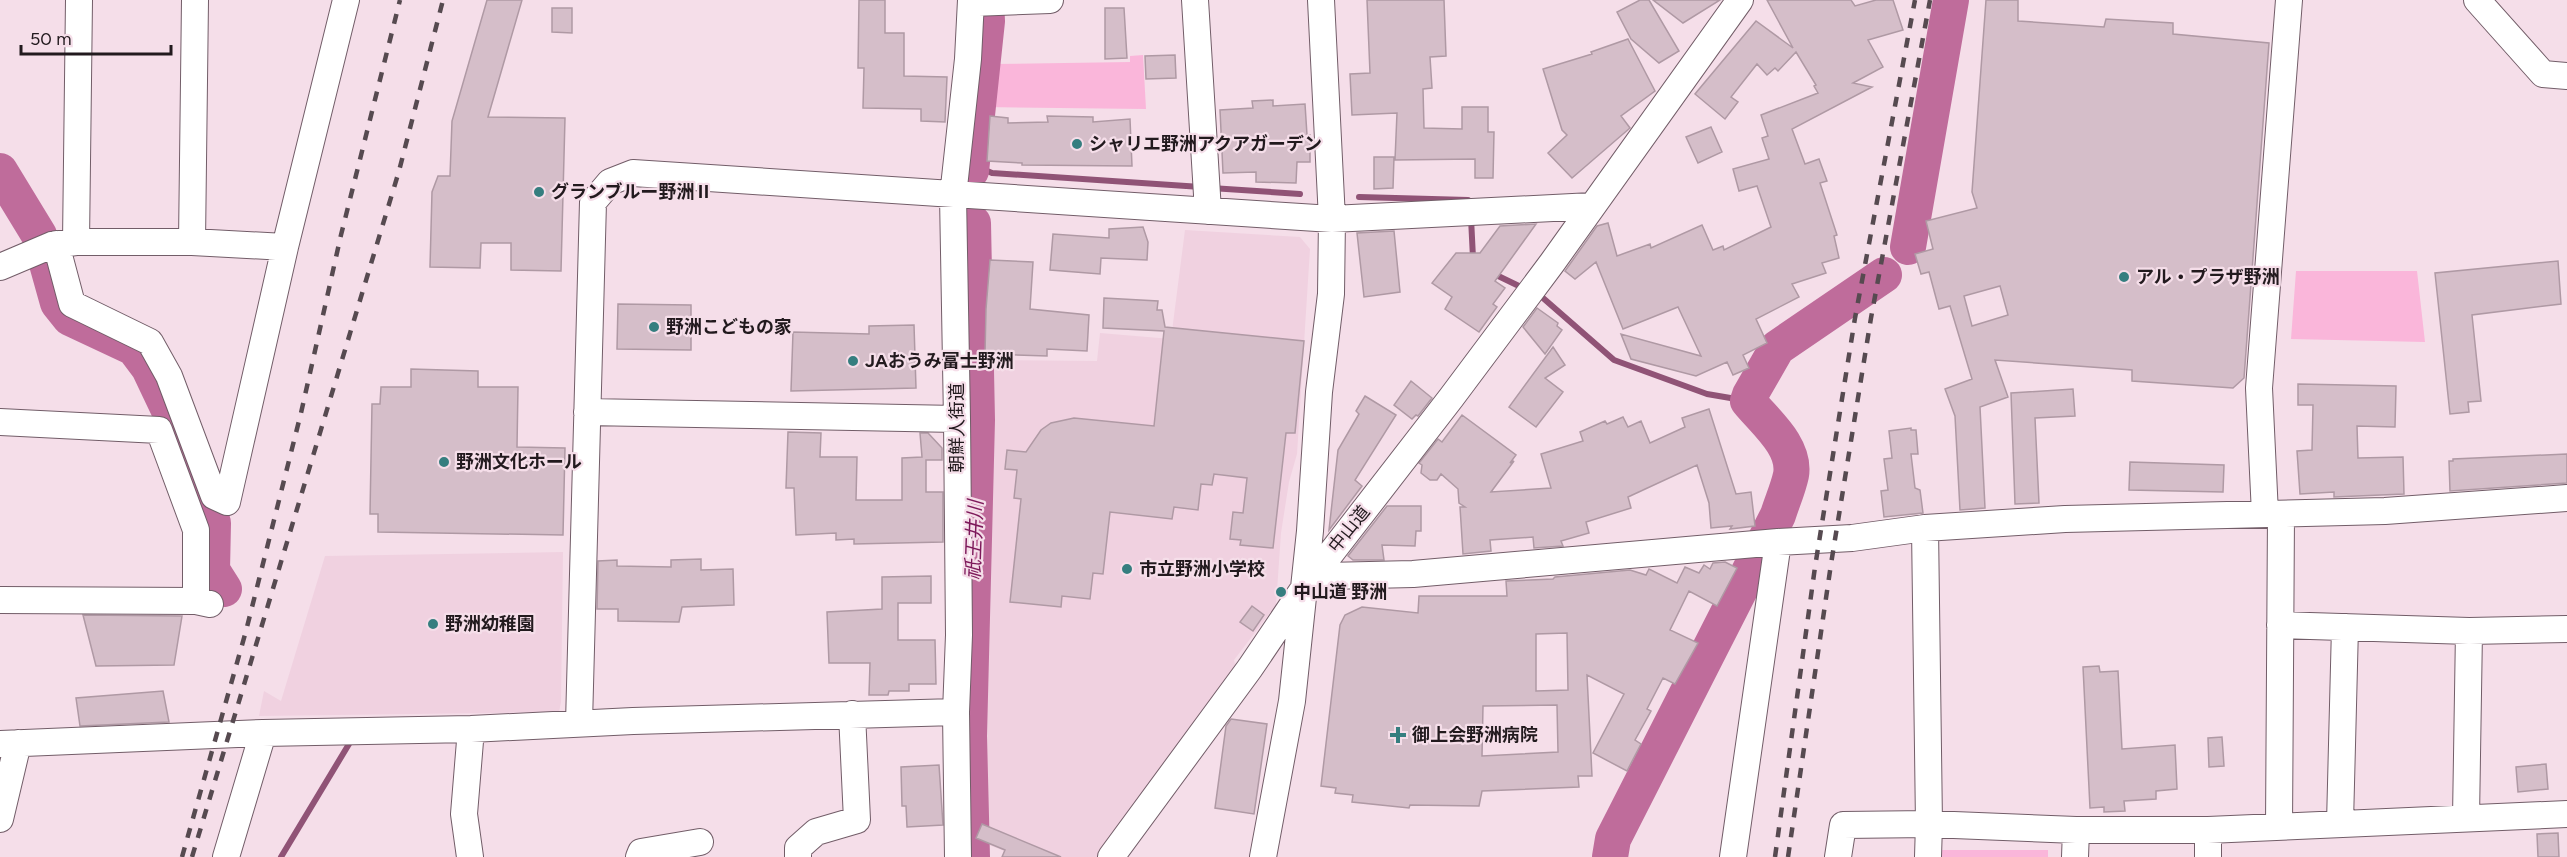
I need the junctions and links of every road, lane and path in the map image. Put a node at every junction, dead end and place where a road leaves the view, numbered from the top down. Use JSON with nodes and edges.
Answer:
{"nodes":[{"id":1,"x":79,"y":0,"type":"edge"},
{"id":2,"x":195,"y":0,"type":"edge"},
{"id":3,"x":346,"y":0,"type":"edge"},
{"id":4,"x":1050,"y":0,"type":"edge"},
{"id":5,"x":1195,"y":0,"type":"edge"},
{"id":6,"x":1321,"y":0,"type":"edge"},
{"id":7,"x":1740,"y":0,"type":"edge"},
{"id":8,"x":2289,"y":0,"type":"edge"},
{"id":9,"x":2477,"y":0,"type":"edge"},
{"id":10,"x":981,"y":2,"type":"edge"},
{"id":11,"x":2567,"y":76,"type":"edge"},
{"id":12,"x":1207,"y":195,"type":"junction"},
{"id":13,"x":953,"y":196,"type":"junction"},
{"id":14,"x":1592,"y":206,"type":"junction"},
{"id":15,"x":1332,"y":219,"type":"junction"},
{"id":16,"x":192,"y":242,"type":"junction"},
{"id":17,"x":56,"y":245,"type":"junction"},
{"id":18,"x":285,"y":247,"type":"junction"},
{"id":19,"x":0,"y":267,"type":"edge"},
{"id":20,"x":587,"y":412,"type":"junction"},
{"id":21,"x":957,"y":419,"type":"junction"},
{"id":22,"x":0,"y":422,"type":"edge"},
{"id":23,"x":2567,"y":498,"type":"edge"},
{"id":24,"x":2273,"y":515,"type":"junction"},
{"id":25,"x":1925,"y":528,"type":"junction"},
{"id":26,"x":1778,"y":542,"type":"junction"},
{"id":27,"x":1304,"y":588,"type":"junction"},
{"id":28,"x":0,"y":600,"type":"edge"},
{"id":29,"x":2280,"y":625,"type":"junction"},
{"id":30,"x":2345,"y":627,"type":"junction"},
{"id":31,"x":2567,"y":629,"type":"edge"},
{"id":32,"x":2469,"y":631,"type":"junction"},
{"id":33,"x":956,"y":712,"type":"junction"},
{"id":34,"x":852,"y":714,"type":"junction"},
{"id":35,"x":579,"y":723,"type":"junction"},
{"id":36,"x":471,"y":729,"type":"junction"},
{"id":37,"x":263,"y":733,"type":"junction"},
{"id":38,"x":9,"y":743,"type":"edge"},
{"id":39,"x":2567,"y":814,"type":"edge"},
{"id":40,"x":2466,"y":818,"type":"junction"},
{"id":41,"x":0,"y":819,"type":"edge"},
{"id":42,"x":2340,"y":823,"type":"junction"},
{"id":43,"x":1929,"y":824,"type":"junction"},
{"id":44,"x":2279,"y":827,"type":"junction"},
{"id":45,"x":2076,"y":830,"type":"junction"},
{"id":46,"x":2208,"y":830,"type":"junction"},
{"id":47,"x":700,"y":842,"type":"dead end"},
{"id":48,"x":226,"y":857,"type":"edge"},
{"id":49,"x":470,"y":857,"type":"edge"},
{"id":50,"x":639,"y":857,"type":"edge"},
{"id":51,"x":798,"y":857,"type":"edge"},
{"id":52,"x":958,"y":857,"type":"edge"},
{"id":53,"x":1111,"y":857,"type":"edge"},
{"id":54,"x":1263,"y":857,"type":"edge"},
{"id":55,"x":1733,"y":857,"type":"edge"},
{"id":56,"x":1838,"y":857,"type":"edge"},
{"id":57,"x":1928,"y":857,"type":"edge"},
{"id":58,"x":2076,"y":857,"type":"edge"},
{"id":59,"x":2208,"y":857,"type":"edge"}],
"edges":[{"from":1,"to":17,"type":"street"},
{"from":2,"to":16,"type":"street"},
{"from":3,"to":18,"type":"street"},
{"from":4,"to":10,"type":"street"},
{"from":5,"to":12,"type":"street"},
{"from":6,"to":15,"type":"street"},
{"from":7,"to":14,"type":"street","name":"中山道"},
{"from":8,"to":24,"type":"street"},
{"from":9,"to":11,"type":"street"},
{"from":10,"to":13,"type":"street","name":"朝鮮人街道"},
{"from":12,"to":13,"type":"street"},
{"from":12,"to":15,"type":"street"},
{"from":13,"to":20,"type":"street"},
{"from":13,"to":21,"type":"street","name":"朝鮮人街道"},
{"from":14,"to":15,"type":"street"},
{"from":14,"to":27,"type":"street","name":"中山道"},
{"from":15,"to":27,"type":"street"},
{"from":16,"to":17,"type":"street"},
{"from":16,"to":18,"type":"street"},
{"from":17,"to":18,"type":"street"},
{"from":17,"to":19,"type":"street"},
{"from":20,"to":21,"type":"street"},
{"from":20,"to":35,"type":"street"},
{"from":21,"to":33,"type":"street","name":"朝鮮人街道"},
{"from":22,"to":28,"type":"street"},
{"from":23,"to":24,"type":"street"},
{"from":24,"to":25,"type":"street"},
{"from":24,"to":29,"type":"street"},
{"from":25,"to":26,"type":"street"},
{"from":25,"to":43,"type":"street"},
{"from":26,"to":27,"type":"street"},
{"from":26,"to":55,"type":"street"},
{"from":27,"to":53,"type":"street","name":"中山道"},
{"from":27,"to":54,"type":"street"},
{"from":29,"to":30,"type":"street"},
{"from":29,"to":44,"type":"street"},
{"from":30,"to":32,"type":"street"},
{"from":30,"to":42,"type":"street"},
{"from":31,"to":32,"type":"street"},
{"from":32,"to":40,"type":"street"},
{"from":33,"to":34,"type":"street"},
{"from":33,"to":52,"type":"street","name":"朝鮮人街道"},
{"from":34,"to":35,"type":"street"},
{"from":34,"to":51,"type":"street"},
{"from":35,"to":36,"type":"street"},
{"from":36,"to":37,"type":"street"},
{"from":36,"to":49,"type":"street"},
{"from":37,"to":38,"type":"street"},
{"from":37,"to":48,"type":"street"},
{"from":38,"to":41,"type":"street"},
{"from":39,"to":40,"type":"street"},
{"from":40,"to":42,"type":"street"},
{"from":42,"to":44,"type":"street"},
{"from":43,"to":45,"type":"street"},
{"from":43,"to":56,"type":"street"},
{"from":43,"to":57,"type":"street"},
{"from":44,"to":46,"type":"street"},
{"from":45,"to":46,"type":"street"},
{"from":45,"to":58,"type":"street"},
{"from":46,"to":59,"type":"street"},
{"from":47,"to":50,"type":"street"}]}
